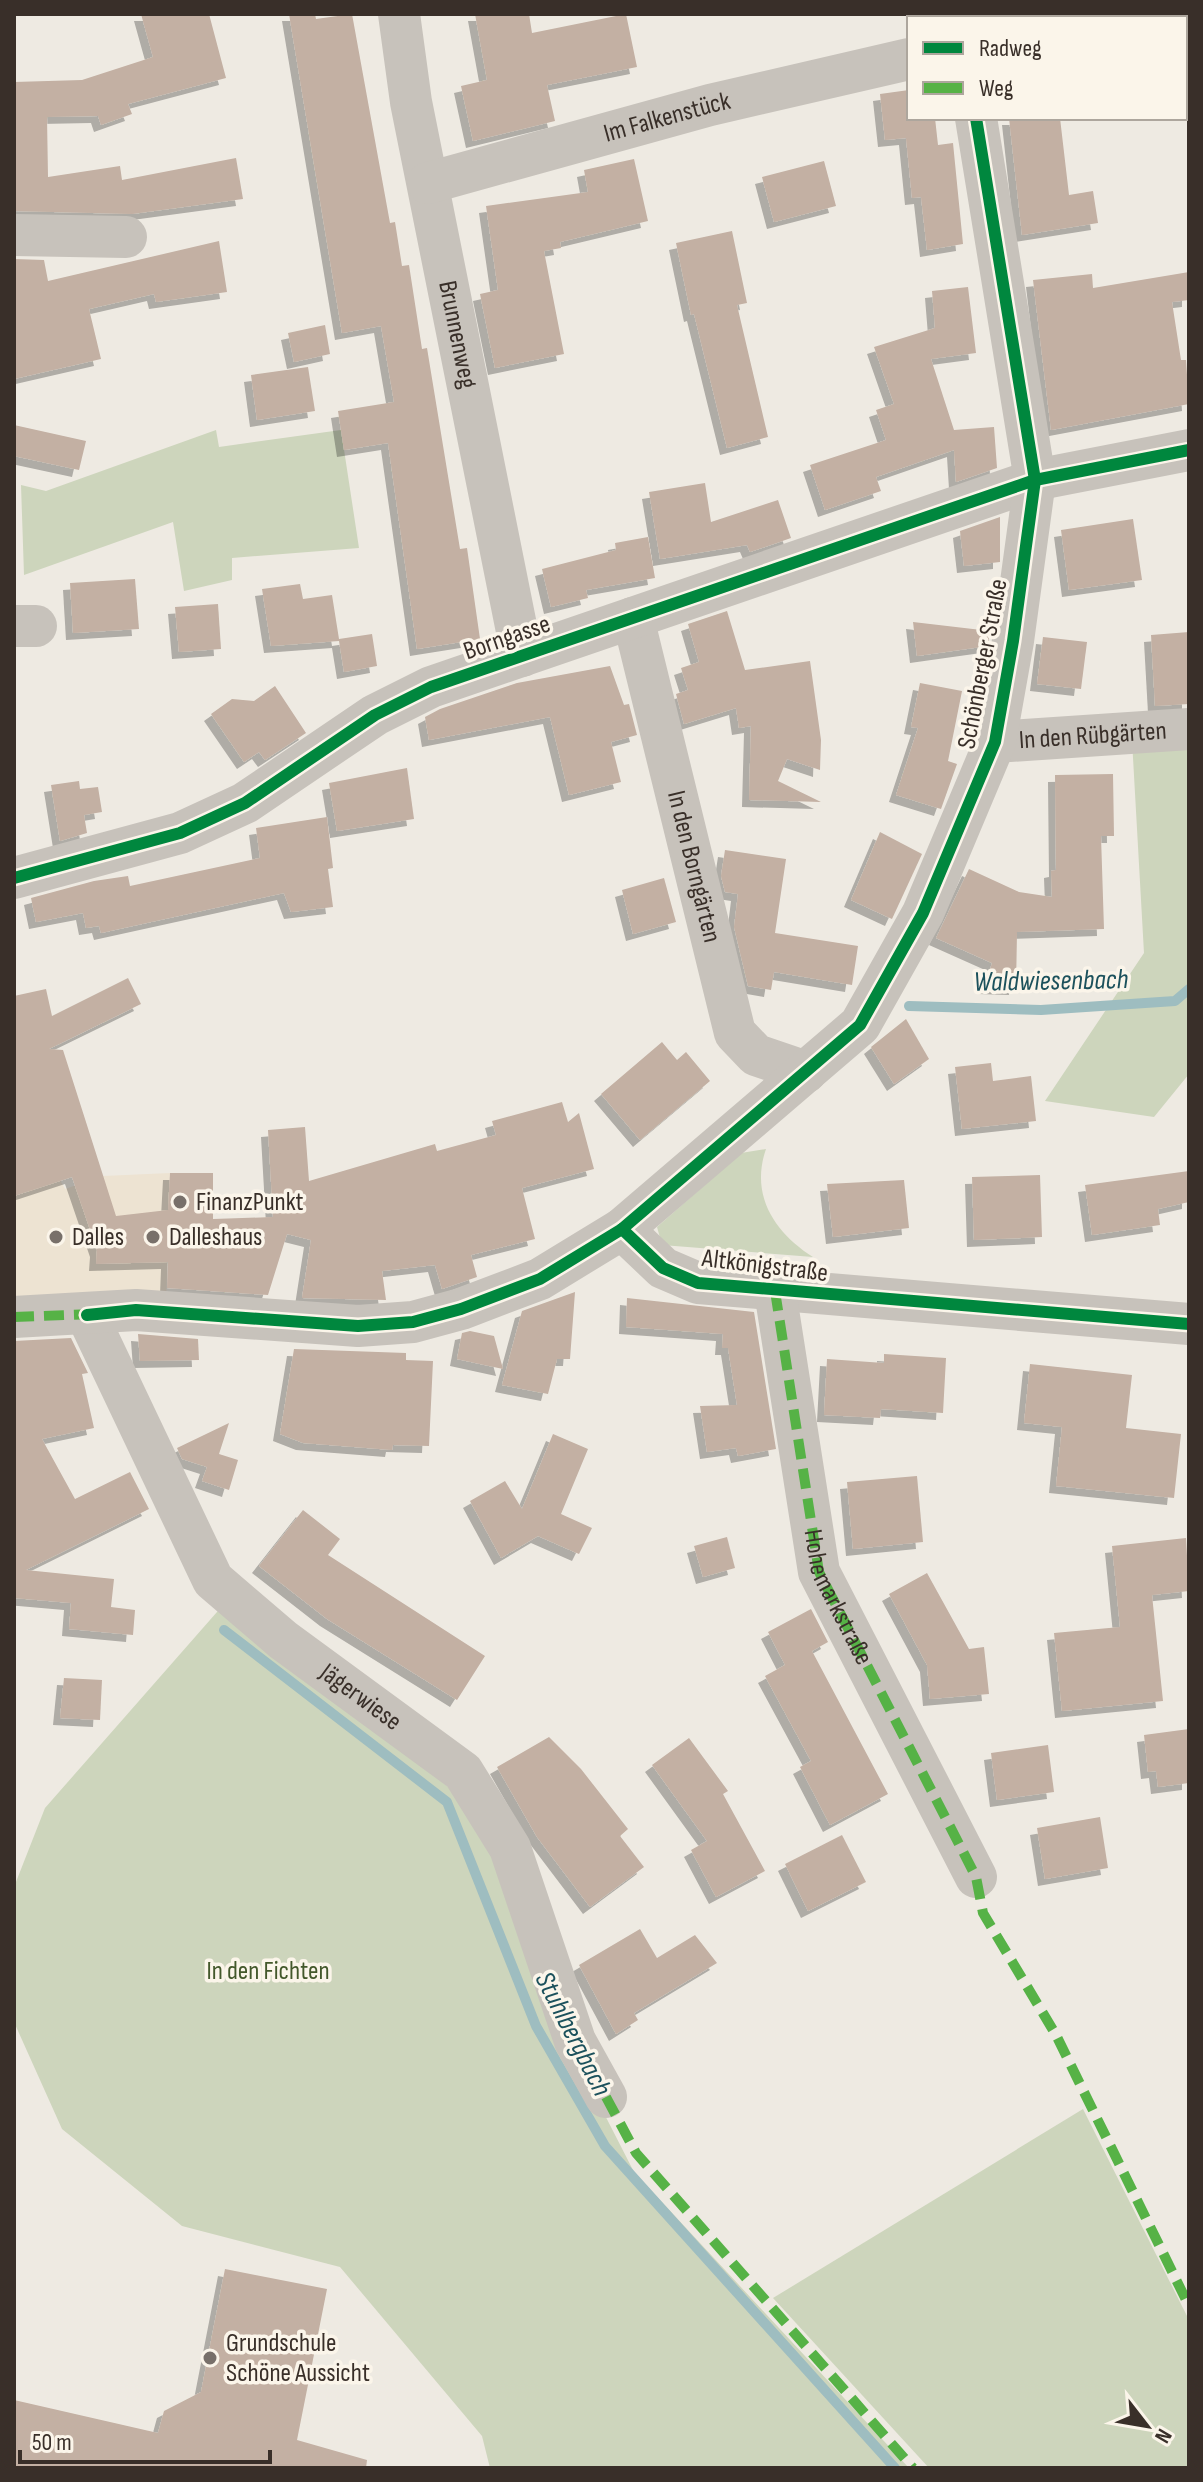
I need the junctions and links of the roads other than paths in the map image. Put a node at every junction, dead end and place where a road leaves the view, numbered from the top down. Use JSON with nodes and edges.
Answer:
{"nodes":[{"id":1,"x":399,"y":14,"type":"edge"},
{"id":2,"x":907,"y":59,"type":"edge"},
{"id":3,"x":976,"y":120,"type":"edge"},
{"id":4,"x":428,"y":183,"type":"junction"},
{"id":5,"x":14,"y":235,"type":"edge"},
{"id":6,"x":126,"y":237,"type":"dead end"},
{"id":7,"x":1189,"y":450,"type":"edge"},
{"id":8,"x":1035,"y":480,"type":"junction"},
{"id":9,"x":633,"y":618,"type":"junction"},
{"id":10,"x":522,"y":656,"type":"junction"},
{"id":11,"x":1189,"y":729,"type":"edge"},
{"id":12,"x":995,"y":742,"type":"junction"},
{"id":13,"x":14,"y":878,"type":"edge"},
{"id":14,"x":806,"y":1072,"type":"junction"},
{"id":15,"x":622,"y":1229,"type":"junction"},
{"id":16,"x":775,"y":1291,"type":"junction"},
{"id":17,"x":87,"y":1315,"type":"junction"},
{"id":18,"x":14,"y":1317,"type":"edge"},
{"id":19,"x":1188,"y":1318,"type":"edge"},
{"id":20,"x":976,"y":1877,"type":"dead end"},
{"id":21,"x":606,"y":2097,"type":"dead end"}],
"edges":[{"from":1,"to":4,"type":"street","name":"Brunnenweg"},
{"from":2,"to":4,"type":"street","name":"Im Falkenstück"},
{"from":3,"to":8,"type":"street","name":"Schönberger Straße"},
{"from":4,"to":10,"type":"street","name":"Brunnenweg"},
{"from":5,"to":6,"type":"street"},
{"from":7,"to":8,"type":"street","name":"Borngasse"},
{"from":8,"to":9,"type":"street","name":"Borngasse"},
{"from":8,"to":12,"type":"street","name":"Schönberger Straße"},
{"from":9,"to":10,"type":"street","name":"Borngasse"},
{"from":9,"to":14,"type":"street","name":"In den Borngärten"},
{"from":10,"to":13,"type":"street","name":"Borngasse"},
{"from":11,"to":12,"type":"street","name":"In den Rübgärten"},
{"from":12,"to":14,"type":"street","name":"Schönberger Straße"},
{"from":14,"to":15,"type":"street","name":"Schönberger Straße"},
{"from":15,"to":16,"type":"street","name":"Altkönigstraße"},
{"from":15,"to":17,"type":"street"},
{"from":16,"to":19,"type":"street","name":"Altkönigstraße"},
{"from":16,"to":20,"type":"street","name":"Hohemarkstraße"},
{"from":17,"to":18,"type":"street"},
{"from":17,"to":21,"type":"street","name":"Jägerwiese"}]}
